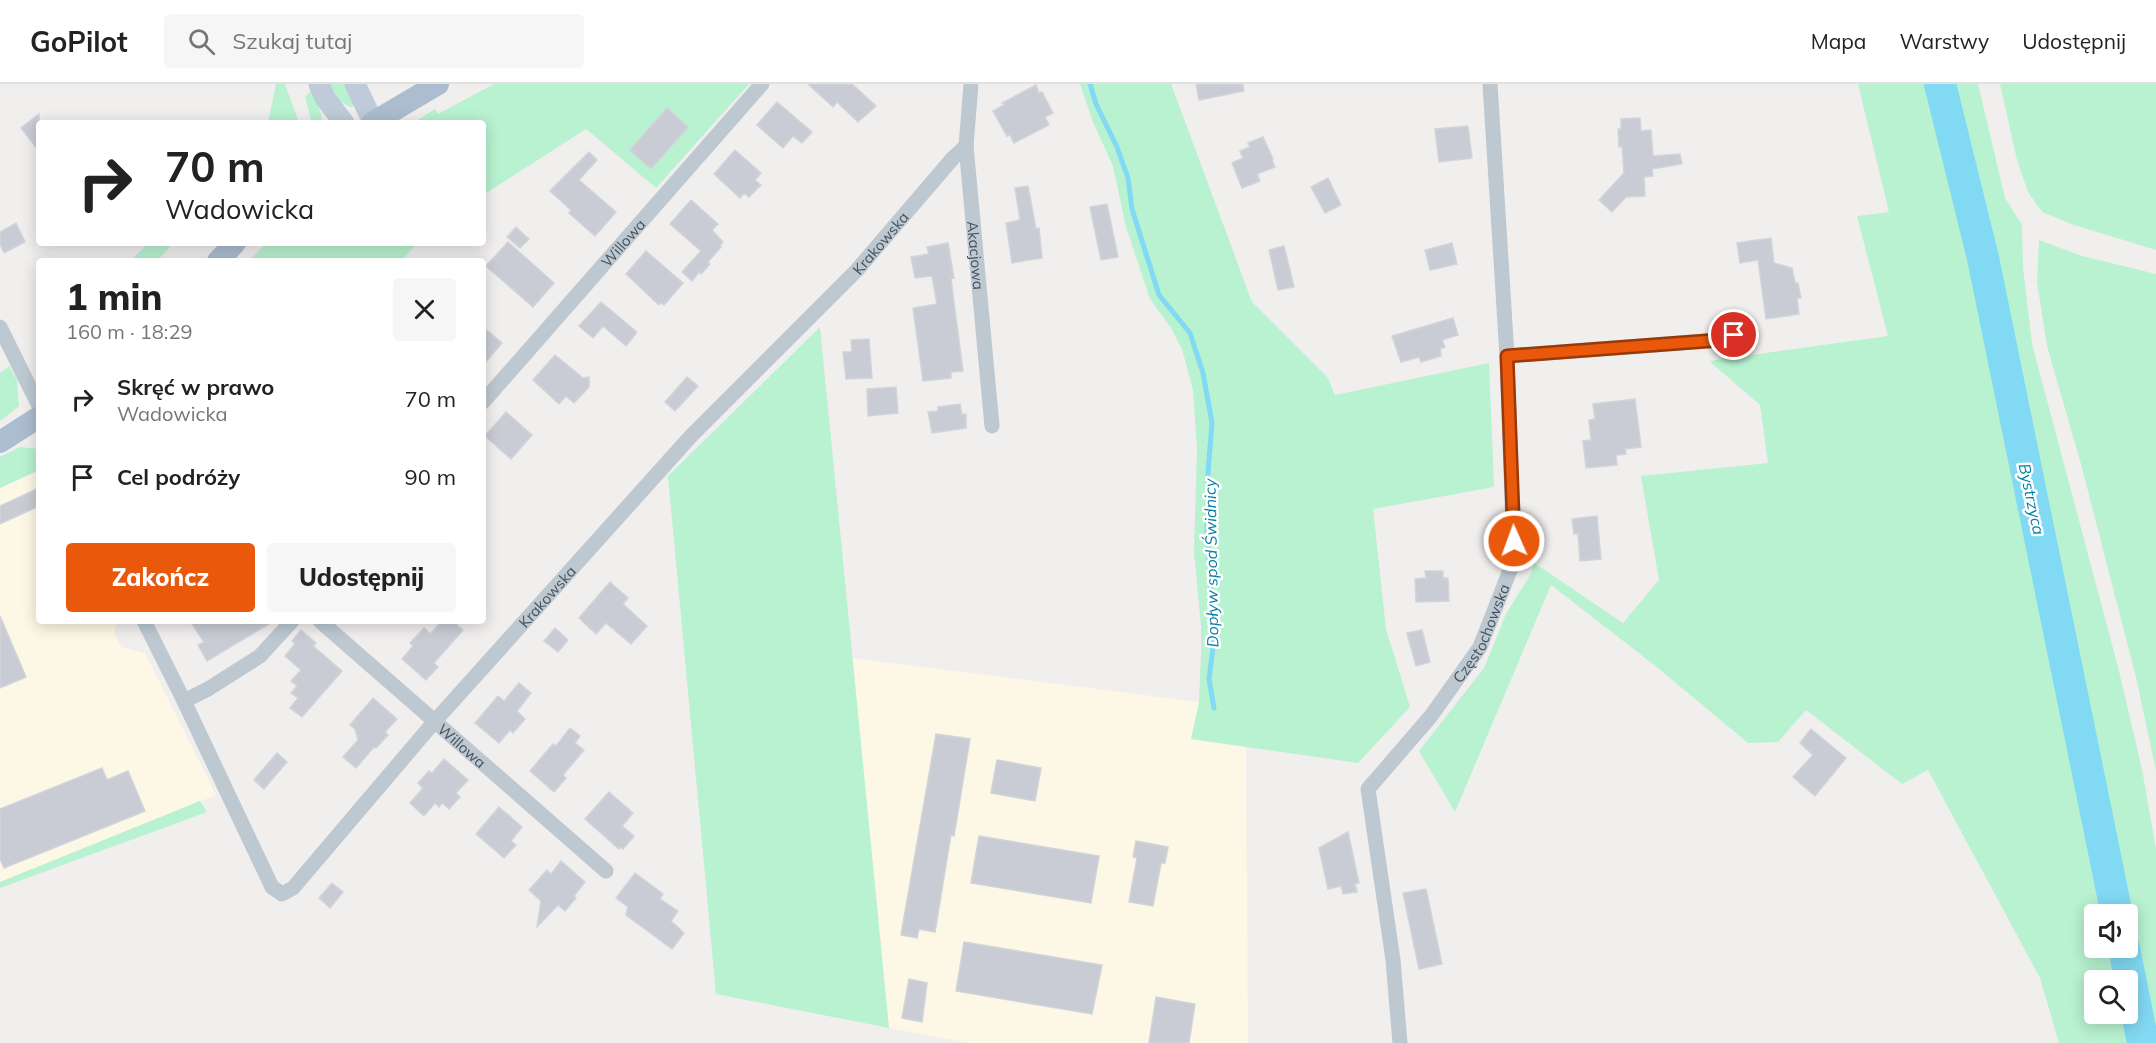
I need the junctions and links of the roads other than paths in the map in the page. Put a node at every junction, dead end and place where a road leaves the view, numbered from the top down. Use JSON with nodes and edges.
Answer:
{"nodes":[{"id":1,"x":319,"y":84,"type":"edge"},
{"id":2,"x":355,"y":84,"type":"edge"},
{"id":3,"x":438,"y":84,"type":"edge"},
{"id":4,"x":762,"y":84,"type":"edge"},
{"id":5,"x":971,"y":84,"type":"edge"},
{"id":6,"x":1490,"y":84,"type":"edge"},
{"id":7,"x":342,"y":120,"type":"edge"},
{"id":8,"x":372,"y":120,"type":"edge"},
{"id":9,"x":378,"y":120,"type":"edge"},
{"id":10,"x":966,"y":146,"type":"junction"},
{"id":11,"x":232,"y":246,"type":"edge"},
{"id":12,"x":221,"y":258,"type":"edge"},
{"id":13,"x":0,"y":327,"type":"edge"},
{"id":14,"x":1734,"y":335,"type":"dead end"},
{"id":15,"x":1507,"y":356,"type":"junction"},
{"id":16,"x":486,"y":399,"type":"edge"},
{"id":17,"x":36,"y":400,"type":"edge"},
{"id":18,"x":36,"y":419,"type":"edge"},
{"id":19,"x":992,"y":426,"type":"dead end"},
{"id":20,"x":0,"y":442,"type":"edge"},
{"id":21,"x":146,"y":624,"type":"edge"},
{"id":22,"x":289,"y":624,"type":"edge"},
{"id":23,"x":323,"y":624,"type":"edge"},
{"id":24,"x":184,"y":701,"type":"junction"},
{"id":25,"x":435,"y":722,"type":"junction"},
{"id":26,"x":606,"y":870,"type":"dead end"},
{"id":27,"x":1400,"y":1043,"type":"edge"}],
"edges":[{"from":1,"to":7,"type":"main road"},
{"from":2,"to":8,"type":"main road"},
{"from":3,"to":9,"type":"main road"},
{"from":4,"to":16,"type":"street","name":"Willowa"},
{"from":5,"to":10,"type":"street","name":"Akacjowa"},
{"from":6,"to":15,"type":"street","name":"Częstochowska"},
{"from":10,"to":19,"type":"street","name":"Akacjowa"},
{"from":10,"to":25,"type":"street","name":"Krakowska"},
{"from":11,"to":12,"type":"main road"},
{"from":13,"to":17,"type":"street"},
{"from":14,"to":15,"type":"street"},
{"from":15,"to":27,"type":"street","name":"Częstochowska"},
{"from":18,"to":20,"type":"main road"},
{"from":21,"to":24,"type":"street","name":"Krakowska"},
{"from":22,"to":24,"type":"street"},
{"from":23,"to":25,"type":"street","name":"Willowa"},
{"from":24,"to":25,"type":"street","name":"Krakowska"},
{"from":25,"to":26,"type":"street","name":"Willowa"}]}
